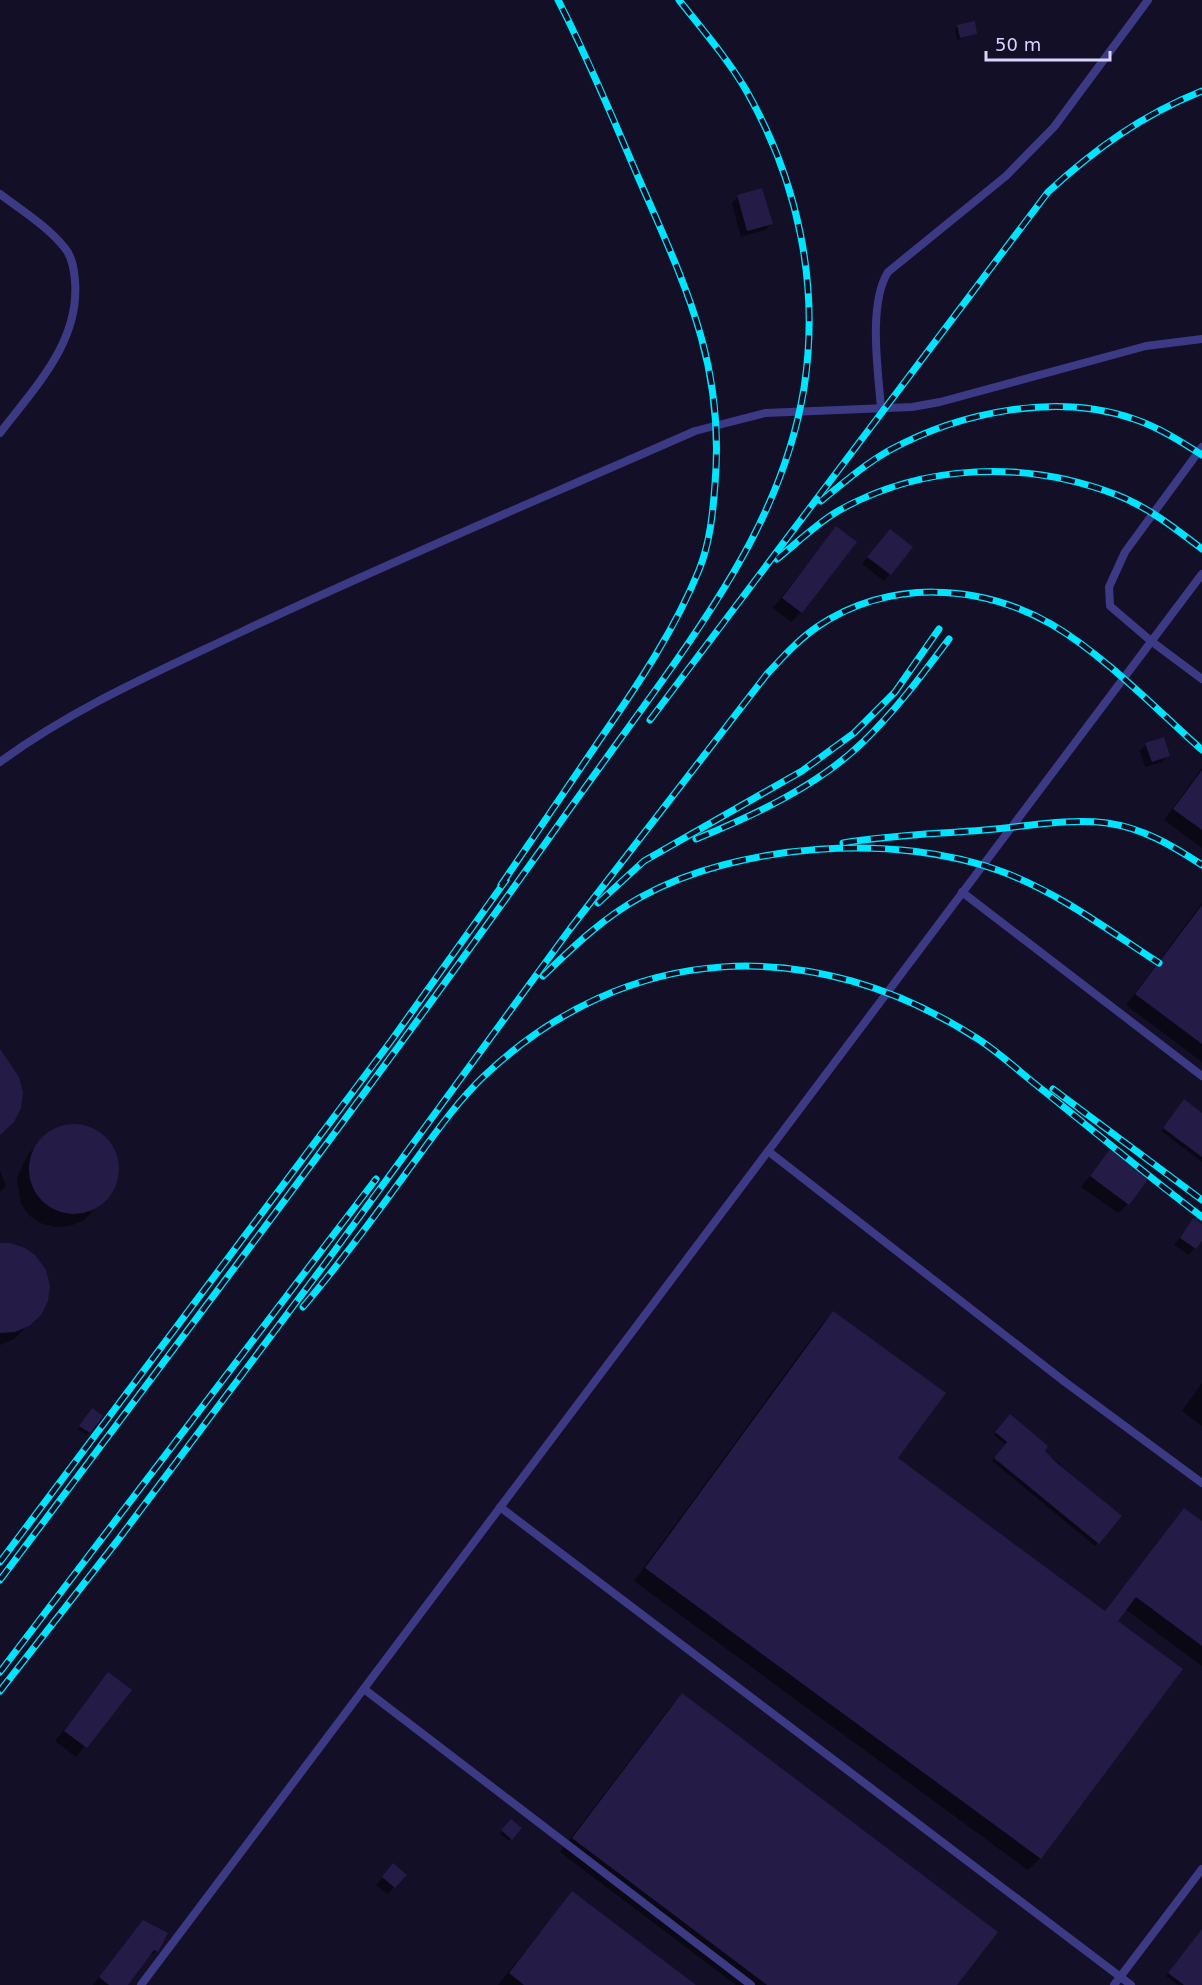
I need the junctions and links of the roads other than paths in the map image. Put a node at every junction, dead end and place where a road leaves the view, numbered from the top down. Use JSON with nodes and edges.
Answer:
{"nodes":[{"id":1,"x":1148,"y":0,"type":"edge"},
{"id":2,"x":0,"y":194,"type":"edge"},
{"id":3,"x":1202,"y":339,"type":"edge"},
{"id":4,"x":881,"y":408,"type":"junction"},
{"id":5,"x":0,"y":433,"type":"edge"},
{"id":6,"x":1202,"y":447,"type":"edge"},
{"id":7,"x":1202,"y":573,"type":"edge"},
{"id":8,"x":1150,"y":641,"type":"junction"},
{"id":9,"x":1202,"y":679,"type":"edge"},
{"id":10,"x":0,"y":762,"type":"edge"},
{"id":11,"x":962,"y":892,"type":"junction"},
{"id":12,"x":1202,"y":1076,"type":"edge"},
{"id":13,"x":768,"y":1151,"type":"junction"},
{"id":14,"x":1202,"y":1483,"type":"edge"},
{"id":15,"x":500,"y":1507,"type":"junction"},
{"id":16,"x":364,"y":1689,"type":"junction"},
{"id":17,"x":1202,"y":1869,"type":"edge"},
{"id":18,"x":1120,"y":1977,"type":"junction"},
{"id":19,"x":141,"y":1985,"type":"edge"},
{"id":20,"x":751,"y":1985,"type":"edge"},
{"id":21,"x":1114,"y":1985,"type":"edge"},
{"id":22,"x":1131,"y":1985,"type":"edge"}],
"edges":[{"from":1,"to":4,"type":"lane"},
{"from":2,"to":5,"type":"lane"},
{"from":3,"to":4,"type":"lane"},
{"from":4,"to":10,"type":"lane"},
{"from":6,"to":8,"type":"lane"},
{"from":7,"to":8,"type":"lane"},
{"from":8,"to":9,"type":"lane"},
{"from":8,"to":11,"type":"lane"},
{"from":11,"to":12,"type":"lane"},
{"from":11,"to":13,"type":"lane"},
{"from":13,"to":14,"type":"lane"},
{"from":13,"to":15,"type":"lane"},
{"from":15,"to":16,"type":"lane"},
{"from":15,"to":18,"type":"lane"},
{"from":16,"to":19,"type":"lane"},
{"from":16,"to":20,"type":"lane"},
{"from":17,"to":18,"type":"lane"},
{"from":18,"to":21,"type":"lane"},
{"from":18,"to":22,"type":"lane"}]}
